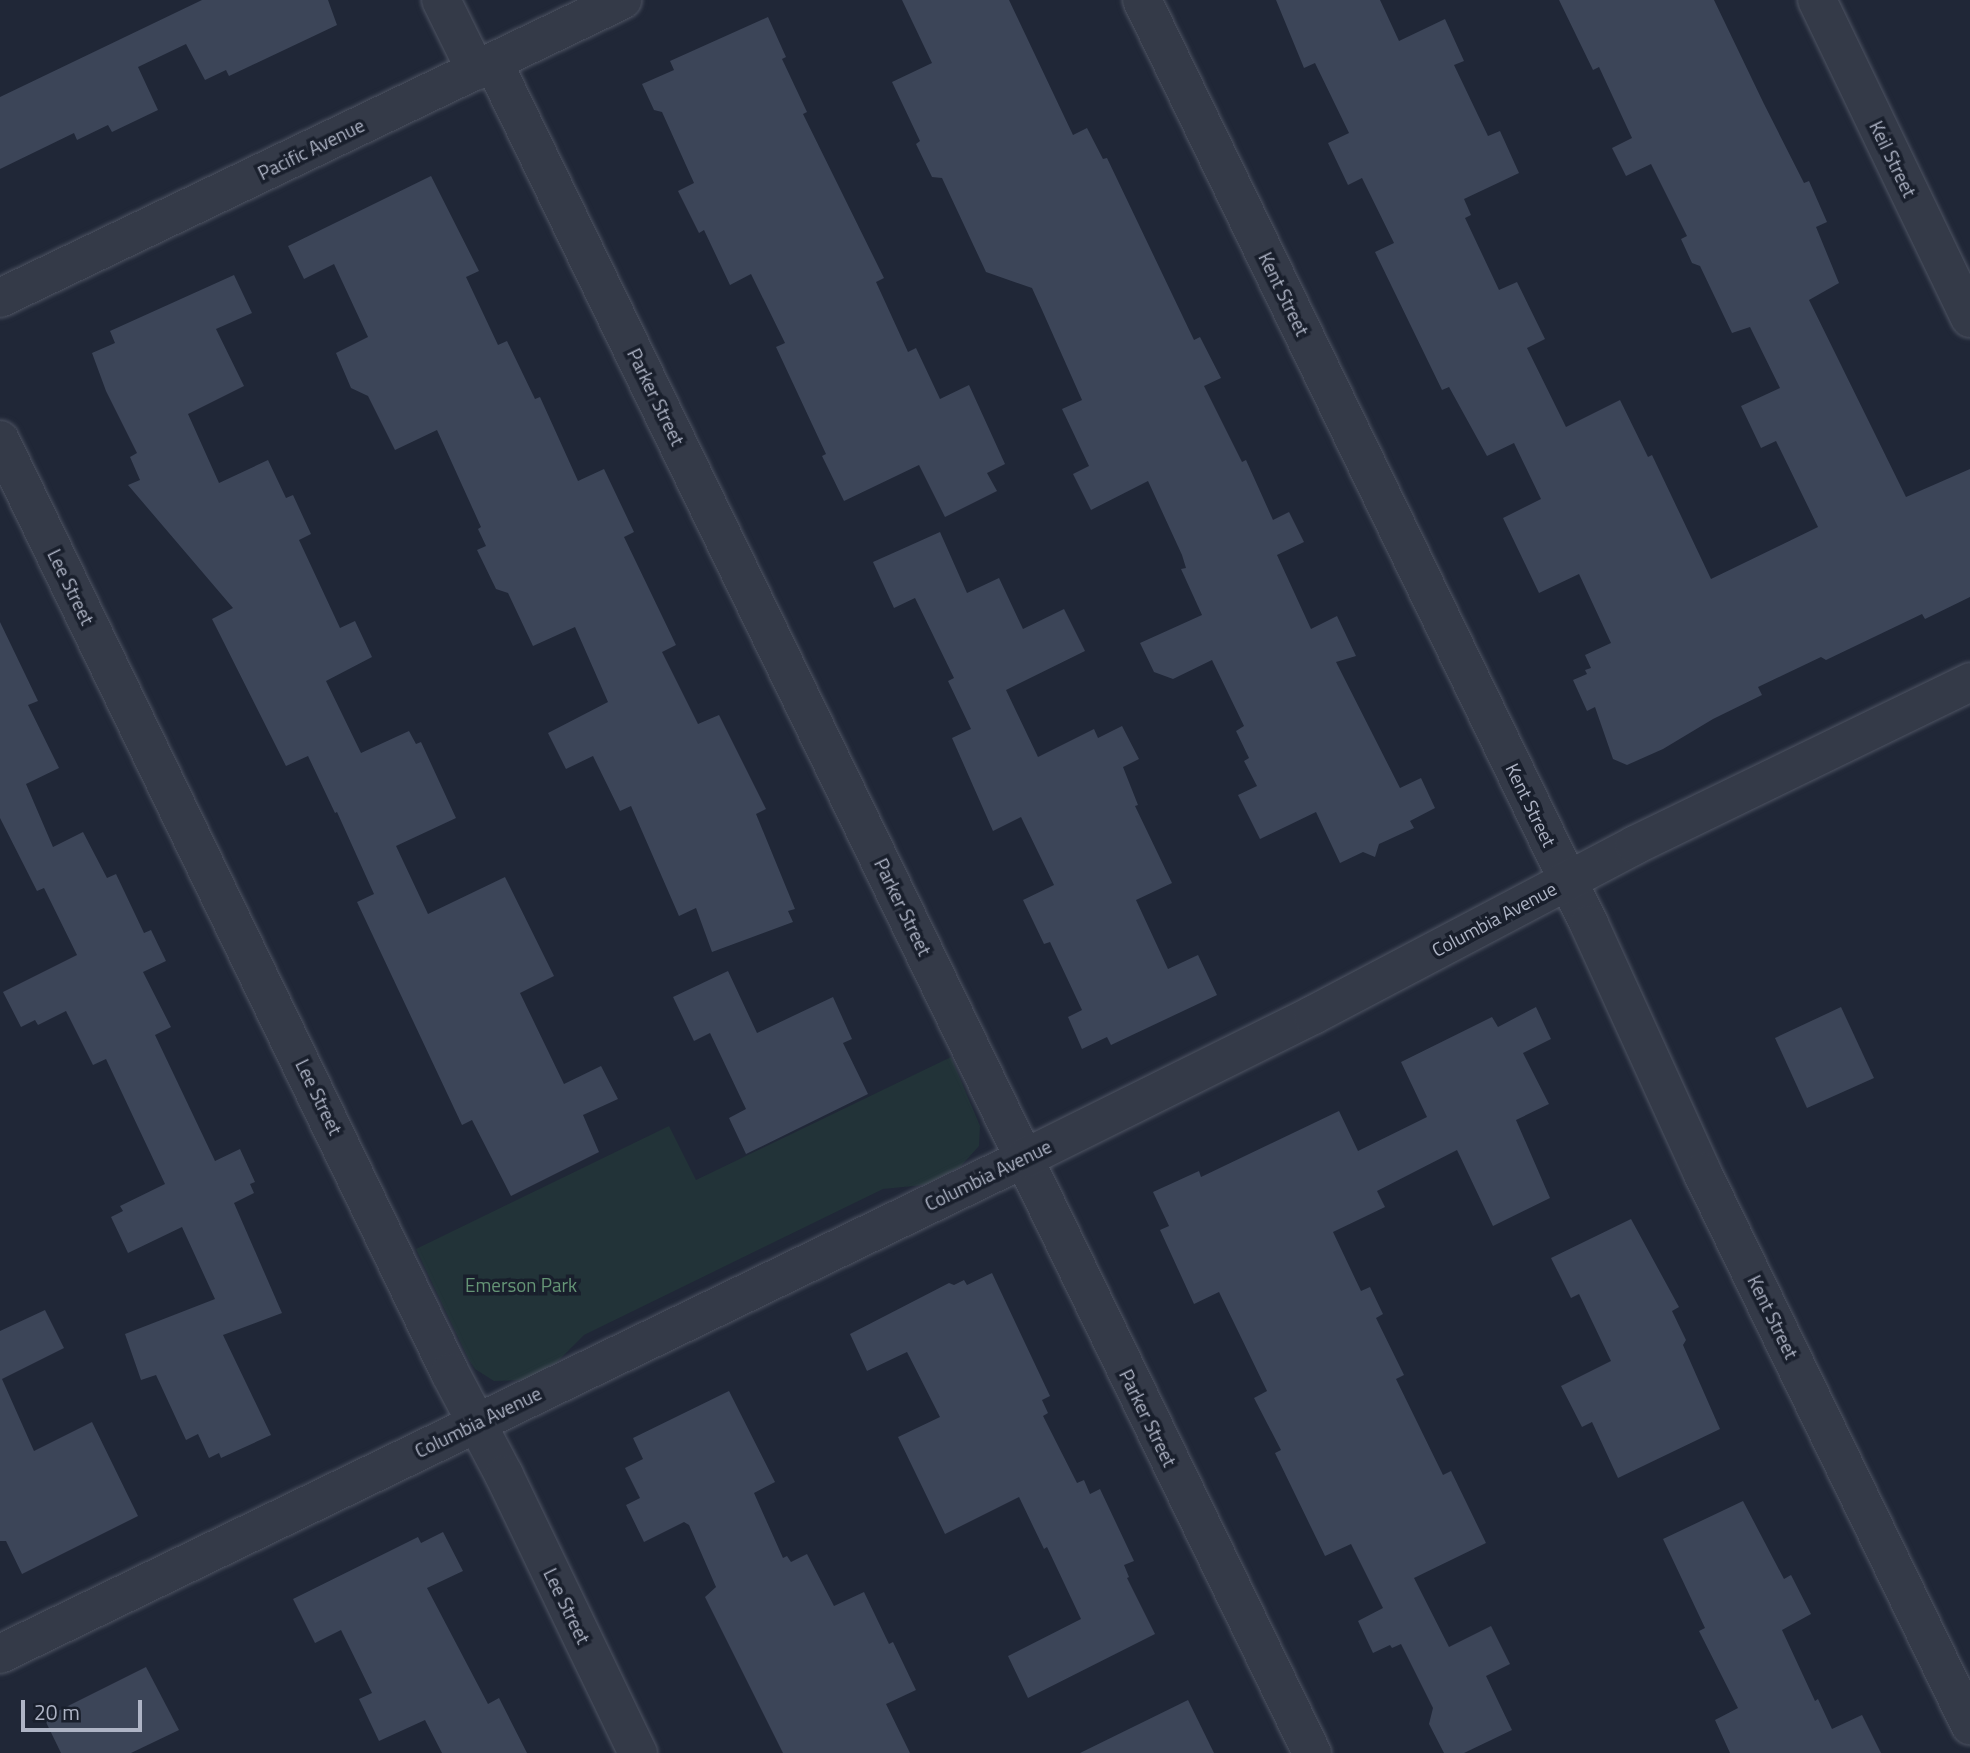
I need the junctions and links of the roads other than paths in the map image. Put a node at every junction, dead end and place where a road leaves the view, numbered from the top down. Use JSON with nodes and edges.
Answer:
{"nodes":[{"id":1,"x":441,"y":0,"type":"edge"},
{"id":2,"x":622,"y":0,"type":"edge"},
{"id":3,"x":1142,"y":0,"type":"edge"},
{"id":4,"x":1817,"y":0,"type":"edge"},
{"id":5,"x":484,"y":67,"type":"junction"},
{"id":6,"x":0,"y":298,"type":"edge"},
{"id":7,"x":1970,"y":318,"type":"edge"},
{"id":8,"x":0,"y":440,"type":"edge"},
{"id":9,"x":1970,"y":682,"type":"edge"},
{"id":10,"x":1567,"y":880,"type":"junction"},
{"id":11,"x":1023,"y":1159,"type":"junction"},
{"id":12,"x":477,"y":1423,"type":"junction"},
{"id":13,"x":0,"y":1654,"type":"edge"},
{"id":14,"x":1970,"y":1725,"type":"edge"},
{"id":15,"x":638,"y":1753,"type":"edge"},
{"id":16,"x":1312,"y":1753,"type":"edge"}],
"edges":[{"from":1,"to":5,"type":"street","name":"Parker Street"},
{"from":2,"to":5,"type":"street","name":"Pacific Avenue"},
{"from":3,"to":10,"type":"street","name":"Kent Street"},
{"from":4,"to":7,"type":"street","name":"Keil Street"},
{"from":5,"to":6,"type":"street","name":"Pacific Avenue"},
{"from":5,"to":11,"type":"street","name":"Parker Street"},
{"from":8,"to":12,"type":"street","name":"Lee Street"},
{"from":9,"to":10,"type":"street","name":"Columbia Avenue"},
{"from":10,"to":11,"type":"street","name":"Columbia Avenue"},
{"from":10,"to":14,"type":"street","name":"Kent Street"},
{"from":11,"to":12,"type":"street","name":"Columbia Avenue"},
{"from":11,"to":16,"type":"street","name":"Parker Street"},
{"from":12,"to":13,"type":"street","name":"Columbia Avenue"},
{"from":12,"to":15,"type":"street","name":"Lee Street"}]}
